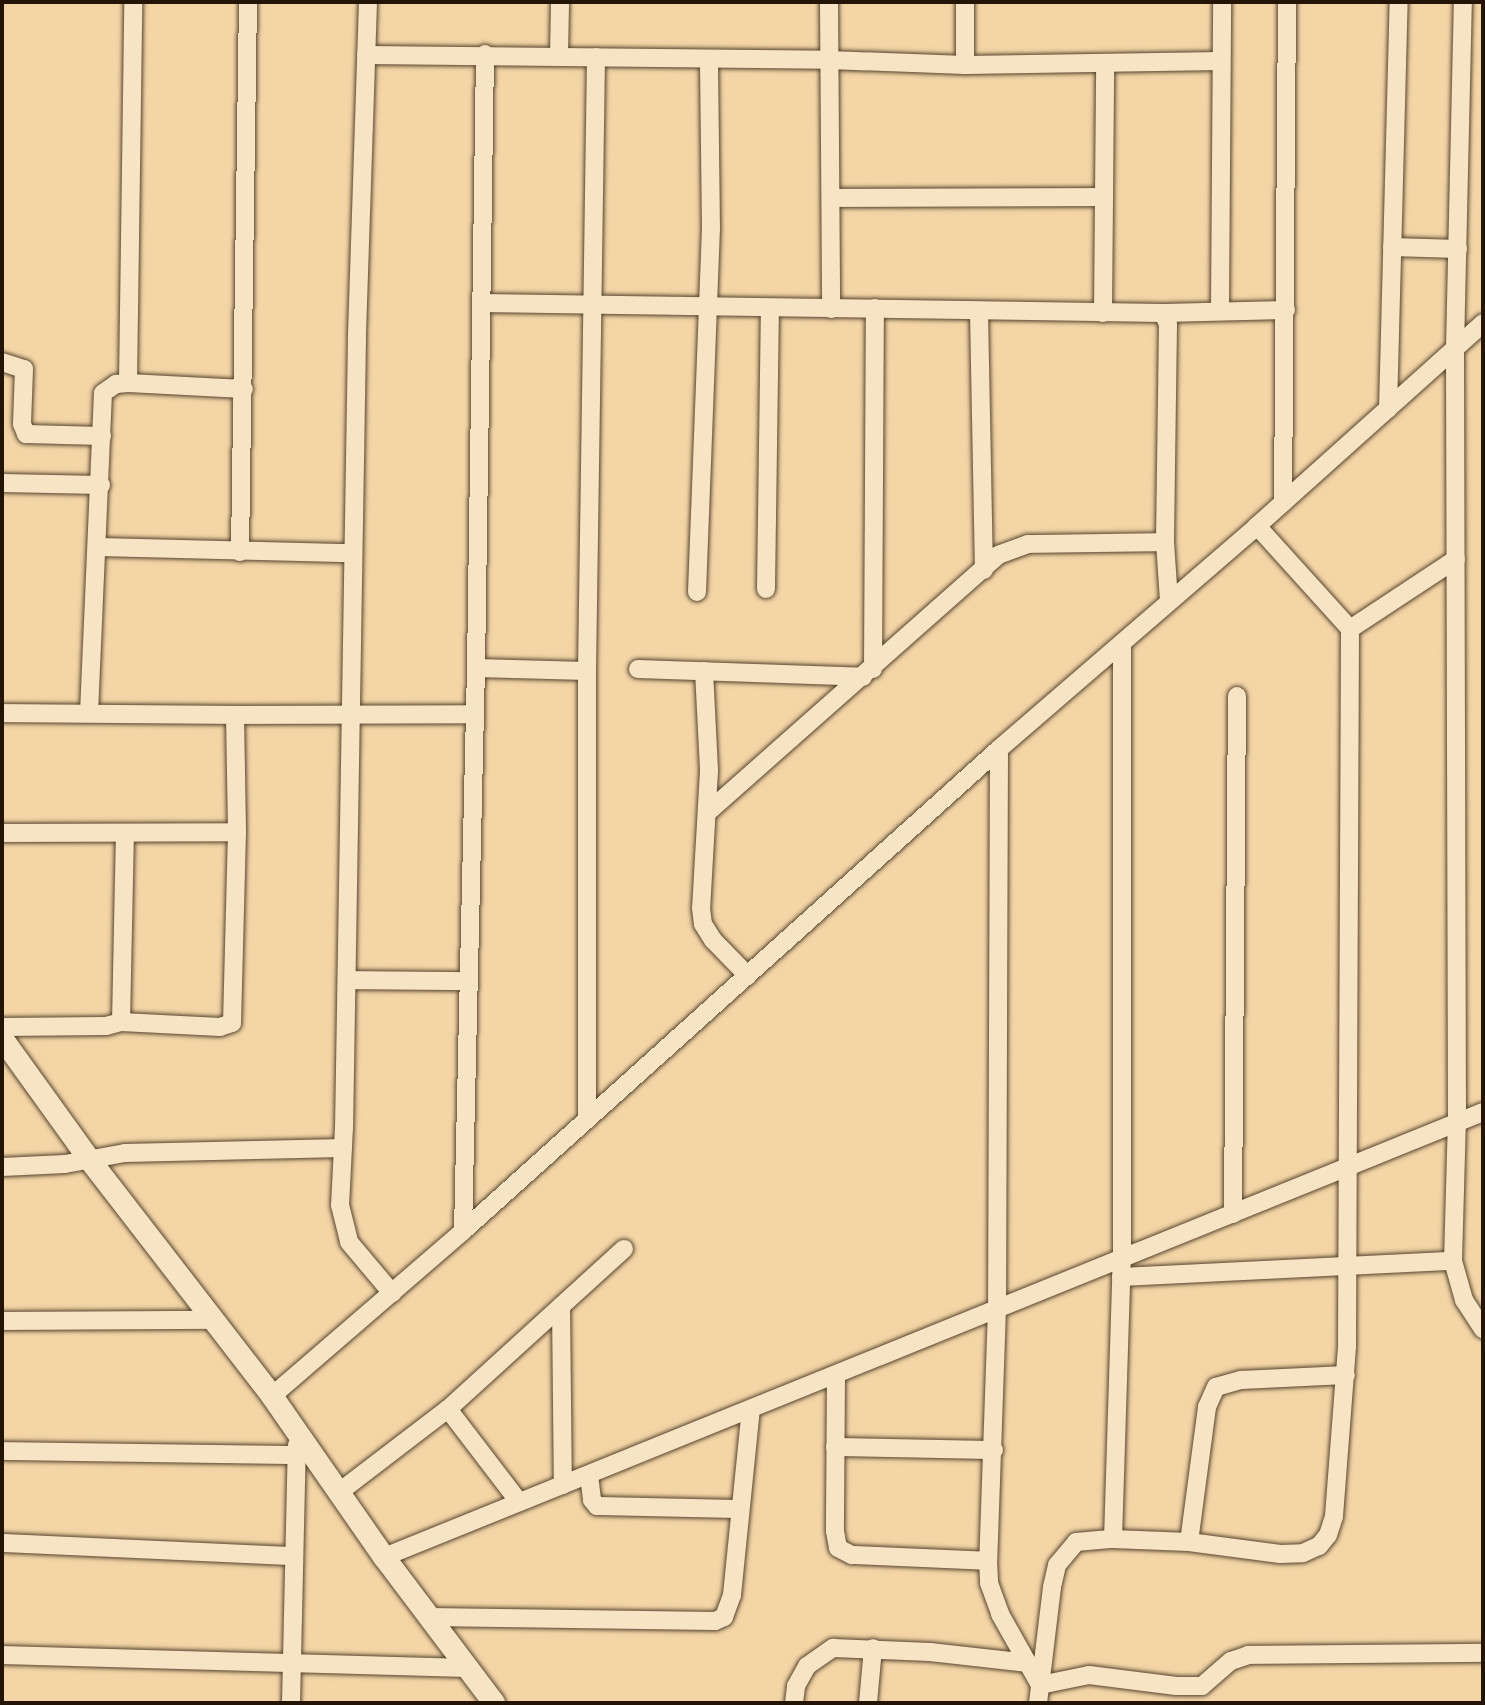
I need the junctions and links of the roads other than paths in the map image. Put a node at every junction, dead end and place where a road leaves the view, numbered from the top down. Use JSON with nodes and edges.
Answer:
{"nodes":[{"id":1,"x":133,"y":2,"type":"edge"},
{"id":2,"x":248,"y":2,"type":"edge"},
{"id":3,"x":368,"y":2,"type":"edge"},
{"id":4,"x":560,"y":2,"type":"edge"},
{"id":5,"x":829,"y":2,"type":"edge"},
{"id":6,"x":965,"y":2,"type":"edge"},
{"id":7,"x":1222,"y":2,"type":"edge"},
{"id":8,"x":1287,"y":2,"type":"edge"},
{"id":9,"x":1399,"y":2,"type":"edge"},
{"id":10,"x":1463,"y":2,"type":"edge"},
{"id":11,"x":485,"y":54,"type":"junction"},
{"id":12,"x":366,"y":55,"type":"junction"},
{"id":13,"x":559,"y":56,"type":"junction"},
{"id":14,"x":596,"y":57,"type":"junction"},
{"id":15,"x":829,"y":60,"type":"junction"},
{"id":16,"x":709,"y":61,"type":"junction"},
{"id":17,"x":1221,"y":61,"type":"junction"},
{"id":18,"x":1105,"y":64,"type":"junction"},
{"id":19,"x":965,"y":65,"type":"junction"},
{"id":20,"x":1104,"y":197,"type":"junction"},
{"id":21,"x":831,"y":198,"type":"junction"},
{"id":22,"x":1392,"y":247,"type":"junction"},
{"id":23,"x":1458,"y":249,"type":"junction"},
{"id":24,"x":481,"y":303,"type":"junction"},
{"id":25,"x":594,"y":305,"type":"junction"},
{"id":26,"x":706,"y":307,"type":"junction"},
{"id":27,"x":875,"y":308,"type":"junction"},
{"id":28,"x":770,"y":309,"type":"junction"},
{"id":29,"x":831,"y":309,"type":"junction"},
{"id":30,"x":1220,"y":309,"type":"junction"},
{"id":31,"x":1286,"y":310,"type":"junction"},
{"id":32,"x":979,"y":312,"type":"junction"},
{"id":33,"x":1103,"y":313,"type":"junction"},
{"id":34,"x":1163,"y":313,"type":"junction"},
{"id":35,"x":1483,"y":323,"type":"edge"},
{"id":36,"x":1455,"y":348,"type":"junction"},
{"id":37,"x":2,"y":362,"type":"edge"},
{"id":38,"x":128,"y":383,"type":"junction"},
{"id":39,"x":244,"y":389,"type":"junction"},
{"id":40,"x":1388,"y":409,"type":"junction"},
{"id":41,"x":102,"y":436,"type":"junction"},
{"id":42,"x":2,"y":483,"type":"edge"},
{"id":43,"x":101,"y":485,"type":"junction"},
{"id":44,"x":1283,"y":502,"type":"junction"},
{"id":45,"x":1257,"y":526,"type":"junction"},
{"id":46,"x":1165,"y":542,"type":"junction"},
{"id":47,"x":98,"y":547,"type":"junction"},
{"id":48,"x":240,"y":552,"type":"junction"},
{"id":49,"x":352,"y":553,"type":"junction"},
{"id":50,"x":1456,"y":559,"type":"junction"},
{"id":51,"x":984,"y":570,"type":"junction"},
{"id":52,"x":766,"y":589,"type":"dead end"},
{"id":53,"x":697,"y":592,"type":"dead end"},
{"id":54,"x":1169,"y":600,"type":"junction"},
{"id":55,"x":1350,"y":629,"type":"junction"},
{"id":56,"x":1122,"y":644,"type":"junction"},
{"id":57,"x":476,"y":668,"type":"junction"},
{"id":58,"x":638,"y":669,"type":"dead end"},
{"id":59,"x":587,"y":671,"type":"junction"},
{"id":60,"x":704,"y":671,"type":"junction"},
{"id":61,"x":868,"y":673,"type":"junction"},
{"id":62,"x":1237,"y":696,"type":"dead end"},
{"id":63,"x":2,"y":713,"type":"edge"},
{"id":64,"x":89,"y":713,"type":"junction"},
{"id":65,"x":351,"y":713,"type":"junction"},
{"id":66,"x":475,"y":714,"type":"junction"},
{"id":67,"x":235,"y":715,"type":"junction"},
{"id":68,"x":999,"y":749,"type":"junction"},
{"id":69,"x":708,"y":812,"type":"junction"},
{"id":70,"x":237,"y":832,"type":"junction"},
{"id":71,"x":2,"y":833,"type":"edge"},
{"id":72,"x":125,"y":833,"type":"junction"},
{"id":73,"x":2,"y":843,"type":"edge"},
{"id":74,"x":748,"y":976,"type":"junction"},
{"id":75,"x":347,"y":980,"type":"junction"},
{"id":76,"x":469,"y":981,"type":"junction"},
{"id":77,"x":121,"y":1022,"type":"junction"},
{"id":78,"x":2,"y":1027,"type":"edge"},
{"id":79,"x":2,"y":1038,"type":"edge"},
{"id":80,"x":1483,"y":1112,"type":"edge"},
{"id":81,"x":587,"y":1119,"type":"junction"},
{"id":82,"x":1457,"y":1122,"type":"junction"},
{"id":83,"x":343,"y":1148,"type":"junction"},
{"id":84,"x":89,"y":1159,"type":"junction"},
{"id":85,"x":2,"y":1167,"type":"edge"},
{"id":86,"x":1346,"y":1169,"type":"junction"},
{"id":87,"x":1233,"y":1214,"type":"junction"},
{"id":88,"x":463,"y":1231,"type":"junction"},
{"id":89,"x":624,"y":1249,"type":"dead end"},
{"id":90,"x":1122,"y":1257,"type":"junction"},
{"id":91,"x":1453,"y":1261,"type":"junction"},
{"id":92,"x":1345,"y":1264,"type":"junction"},
{"id":93,"x":1121,"y":1277,"type":"junction"},
{"id":94,"x":392,"y":1293,"type":"junction"},
{"id":95,"x":561,"y":1306,"type":"junction"},
{"id":96,"x":997,"y":1309,"type":"junction"},
{"id":97,"x":215,"y":1320,"type":"junction"},
{"id":98,"x":2,"y":1321,"type":"edge"},
{"id":99,"x":1483,"y":1329,"type":"edge"},
{"id":100,"x":836,"y":1375,"type":"junction"},
{"id":101,"x":1346,"y":1375,"type":"junction"},
{"id":102,"x":272,"y":1396,"type":"junction"},
{"id":103,"x":448,"y":1409,"type":"junction"},
{"id":104,"x":751,"y":1409,"type":"junction"},
{"id":105,"x":297,"y":1445,"type":"junction"},
{"id":106,"x":835,"y":1447,"type":"junction"},
{"id":107,"x":994,"y":1450,"type":"junction"},
{"id":108,"x":2,"y":1451,"type":"edge"},
{"id":109,"x":589,"y":1475,"type":"junction"},
{"id":110,"x":563,"y":1485,"type":"junction"},
{"id":111,"x":338,"y":1493,"type":"junction"},
{"id":112,"x":519,"y":1502,"type":"junction"},
{"id":113,"x":739,"y":1509,"type":"junction"},
{"id":114,"x":1113,"y":1539,"type":"junction"},
{"id":115,"x":1189,"y":1542,"type":"junction"},
{"id":116,"x":2,"y":1543,"type":"edge"},
{"id":117,"x":292,"y":1556,"type":"junction"},
{"id":118,"x":384,"y":1557,"type":"junction"},
{"id":119,"x":988,"y":1561,"type":"junction"},
{"id":120,"x":429,"y":1617,"type":"junction"},
{"id":121,"x":873,"y":1648,"type":"junction"},
{"id":122,"x":1483,"y":1653,"type":"edge"},
{"id":123,"x":2,"y":1655,"type":"edge"},
{"id":124,"x":1028,"y":1663,"type":"junction"},
{"id":125,"x":291,"y":1664,"type":"junction"},
{"id":126,"x":467,"y":1668,"type":"junction"},
{"id":127,"x":1039,"y":1694,"type":"edge"},
{"id":128,"x":291,"y":1703,"type":"edge"},
{"id":129,"x":494,"y":1703,"type":"edge"},
{"id":130,"x":794,"y":1703,"type":"edge"},
{"id":131,"x":868,"y":1703,"type":"edge"}],
"edges":[{"from":1,"to":38,"type":"street"},
{"from":2,"to":39,"type":"street"},
{"from":3,"to":12,"type":"street"},
{"from":4,"to":13,"type":"street"},
{"from":5,"to":15,"type":"street"},
{"from":6,"to":19,"type":"street"},
{"from":7,"to":17,"type":"street"},
{"from":8,"to":31,"type":"street"},
{"from":9,"to":22,"type":"street"},
{"from":10,"to":23,"type":"street"},
{"from":11,"to":12,"type":"street"},
{"from":11,"to":13,"type":"street"},
{"from":11,"to":24,"type":"street"},
{"from":12,"to":49,"type":"street"},
{"from":13,"to":14,"type":"street"},
{"from":14,"to":16,"type":"street"},
{"from":14,"to":25,"type":"street"},
{"from":15,"to":16,"type":"street"},
{"from":15,"to":19,"type":"street"},
{"from":15,"to":21,"type":"street"},
{"from":16,"to":26,"type":"street"},
{"from":17,"to":18,"type":"street"},
{"from":17,"to":30,"type":"street"},
{"from":18,"to":19,"type":"street"},
{"from":18,"to":20,"type":"street"},
{"from":20,"to":21,"type":"street"},
{"from":20,"to":33,"type":"street"},
{"from":21,"to":29,"type":"street"},
{"from":22,"to":23,"type":"street"},
{"from":22,"to":40,"type":"street"},
{"from":23,"to":36,"type":"street"},
{"from":24,"to":25,"type":"street"},
{"from":24,"to":57,"type":"street"},
{"from":25,"to":26,"type":"street"},
{"from":25,"to":59,"type":"street"},
{"from":26,"to":28,"type":"street"},
{"from":26,"to":53,"type":"street"},
{"from":27,"to":29,"type":"street"},
{"from":27,"to":32,"type":"street"},
{"from":27,"to":61,"type":"street"},
{"from":28,"to":29,"type":"street"},
{"from":28,"to":52,"type":"street"},
{"from":30,"to":31,"type":"street"},
{"from":30,"to":34,"type":"street"},
{"from":31,"to":44,"type":"street"},
{"from":32,"to":33,"type":"street"},
{"from":32,"to":51,"type":"street"},
{"from":33,"to":34,"type":"street"},
{"from":34,"to":46,"type":"street"},
{"from":35,"to":36,"type":"street"},
{"from":36,"to":40,"type":"street"},
{"from":36,"to":50,"type":"street"},
{"from":37,"to":41,"type":"street"},
{"from":38,"to":39,"type":"street"},
{"from":38,"to":41,"type":"street"},
{"from":39,"to":48,"type":"street"},
{"from":40,"to":44,"type":"street"},
{"from":41,"to":43,"type":"street"},
{"from":42,"to":43,"type":"street"},
{"from":43,"to":47,"type":"street"},
{"from":44,"to":45,"type":"street"},
{"from":45,"to":54,"type":"street"},
{"from":45,"to":55,"type":"street"},
{"from":46,"to":51,"type":"street"},
{"from":46,"to":54,"type":"street"},
{"from":47,"to":48,"type":"street"},
{"from":47,"to":64,"type":"street"},
{"from":48,"to":49,"type":"street"},
{"from":49,"to":65,"type":"street"},
{"from":50,"to":55,"type":"street"},
{"from":50,"to":82,"type":"street"},
{"from":51,"to":61,"type":"street"},
{"from":54,"to":56,"type":"street"},
{"from":55,"to":86,"type":"street"},
{"from":56,"to":68,"type":"street"},
{"from":56,"to":90,"type":"street"},
{"from":57,"to":59,"type":"street"},
{"from":57,"to":66,"type":"street"},
{"from":58,"to":60,"type":"street"},
{"from":59,"to":81,"type":"street"},
{"from":60,"to":61,"type":"street"},
{"from":60,"to":69,"type":"street"},
{"from":61,"to":69,"type":"street"},
{"from":62,"to":87,"type":"street"},
{"from":63,"to":64,"type":"street"},
{"from":64,"to":67,"type":"street"},
{"from":65,"to":66,"type":"street"},
{"from":65,"to":67,"type":"street"},
{"from":65,"to":75,"type":"street"},
{"from":66,"to":76,"type":"street"},
{"from":67,"to":70,"type":"street"},
{"from":68,"to":74,"type":"street"},
{"from":68,"to":96,"type":"street"},
{"from":69,"to":74,"type":"street"},
{"from":70,"to":72,"type":"street"},
{"from":70,"to":77,"type":"street"},
{"from":71,"to":72,"type":"street"},
{"from":71,"to":73,"type":"street"},
{"from":72,"to":77,"type":"street"},
{"from":74,"to":81,"type":"street"},
{"from":75,"to":76,"type":"street"},
{"from":75,"to":83,"type":"street"},
{"from":76,"to":88,"type":"street"},
{"from":77,"to":78,"type":"street"},
{"from":79,"to":84,"type":"street"},
{"from":80,"to":82,"type":"street"},
{"from":81,"to":88,"type":"street"},
{"from":82,"to":86,"type":"street"},
{"from":82,"to":91,"type":"street"},
{"from":83,"to":84,"type":"street"},
{"from":83,"to":94,"type":"street"},
{"from":84,"to":85,"type":"street"},
{"from":84,"to":97,"type":"street"},
{"from":86,"to":87,"type":"street"},
{"from":86,"to":92,"type":"street"},
{"from":87,"to":90,"type":"street"},
{"from":88,"to":94,"type":"street"},
{"from":89,"to":95,"type":"street"},
{"from":90,"to":93,"type":"street"},
{"from":90,"to":96,"type":"street"},
{"from":91,"to":92,"type":"street"},
{"from":91,"to":99,"type":"street"},
{"from":92,"to":93,"type":"street"},
{"from":92,"to":101,"type":"street"},
{"from":93,"to":114,"type":"street"},
{"from":94,"to":102,"type":"street"},
{"from":95,"to":103,"type":"street"},
{"from":95,"to":110,"type":"street"},
{"from":96,"to":100,"type":"street"},
{"from":96,"to":107,"type":"street"},
{"from":97,"to":98,"type":"street"},
{"from":97,"to":102,"type":"street"},
{"from":100,"to":104,"type":"street"},
{"from":100,"to":106,"type":"street"},
{"from":101,"to":115,"type":"street"},
{"from":101,"to":115,"type":"street"},
{"from":102,"to":105,"type":"street"},
{"from":103,"to":111,"type":"street"},
{"from":103,"to":112,"type":"street"},
{"from":104,"to":109,"type":"street"},
{"from":104,"to":113,"type":"street"},
{"from":105,"to":108,"type":"street"},
{"from":105,"to":111,"type":"street"},
{"from":105,"to":117,"type":"street"},
{"from":106,"to":107,"type":"street"},
{"from":106,"to":119,"type":"street"},
{"from":107,"to":119,"type":"street"},
{"from":109,"to":110,"type":"street"},
{"from":109,"to":113,"type":"street"},
{"from":110,"to":112,"type":"street"},
{"from":111,"to":118,"type":"street"},
{"from":112,"to":118,"type":"street"},
{"from":113,"to":120,"type":"street"},
{"from":114,"to":115,"type":"street"},
{"from":114,"to":127,"type":"street"},
{"from":116,"to":117,"type":"street"},
{"from":117,"to":125,"type":"street"},
{"from":118,"to":120,"type":"street"},
{"from":119,"to":124,"type":"street"},
{"from":120,"to":126,"type":"street"},
{"from":121,"to":124,"type":"street"},
{"from":121,"to":130,"type":"street"},
{"from":121,"to":131,"type":"street"},
{"from":122,"to":127,"type":"street"},
{"from":123,"to":125,"type":"street"},
{"from":124,"to":127,"type":"street"},
{"from":125,"to":126,"type":"street"},
{"from":125,"to":128,"type":"street"},
{"from":126,"to":129,"type":"street"}]}
